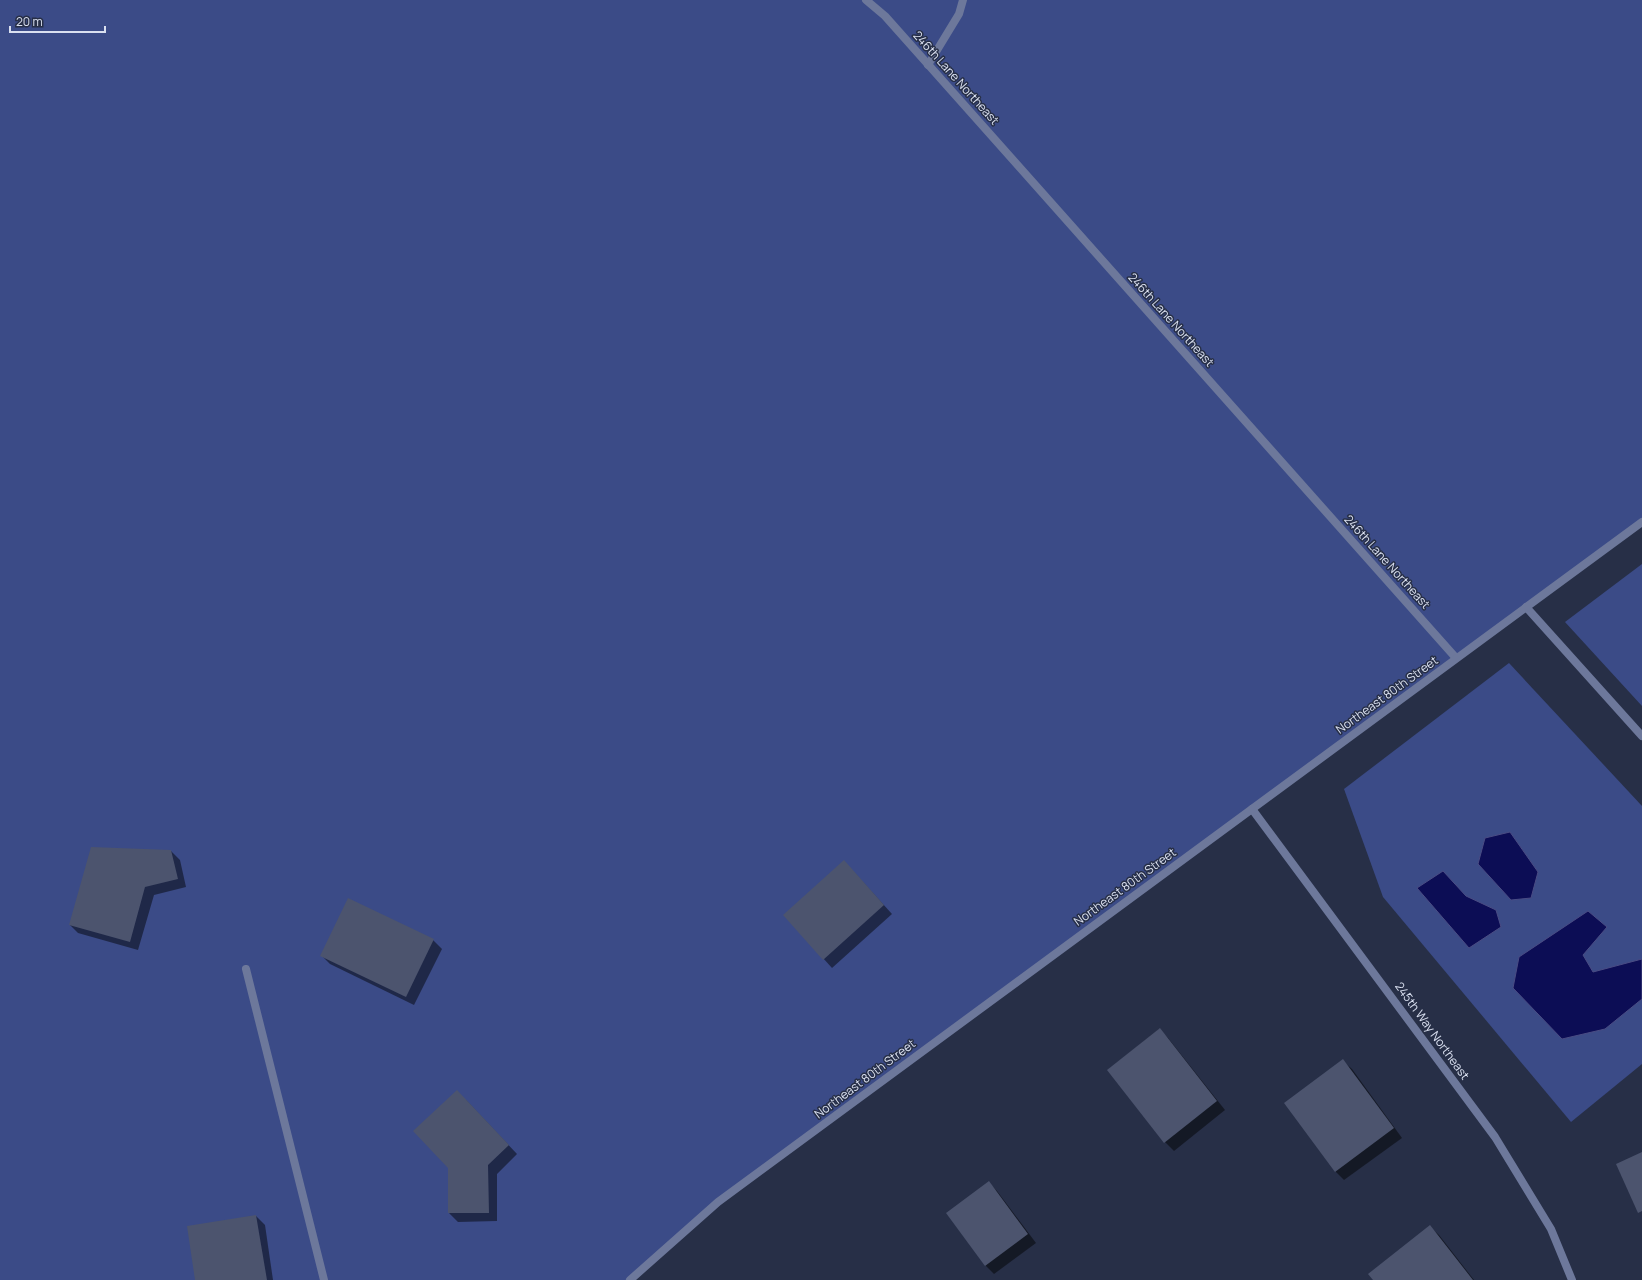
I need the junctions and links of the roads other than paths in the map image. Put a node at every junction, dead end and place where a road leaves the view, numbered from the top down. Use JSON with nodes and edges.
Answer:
{"nodes":[{"id":1,"x":866,"y":0,"type":"edge"},
{"id":2,"x":963,"y":0,"type":"edge"},
{"id":3,"x":928,"y":65,"type":"junction"},
{"id":4,"x":1642,"y":522,"type":"edge"},
{"id":5,"x":1526,"y":607,"type":"junction"},
{"id":6,"x":1456,"y":658,"type":"junction"},
{"id":7,"x":1642,"y":736,"type":"edge"},
{"id":8,"x":1252,"y":809,"type":"junction"},
{"id":9,"x":246,"y":969,"type":"dead end"},
{"id":10,"x":324,"y":1280,"type":"edge"},
{"id":11,"x":630,"y":1280,"type":"edge"},
{"id":12,"x":1572,"y":1280,"type":"edge"}],
"edges":[{"from":1,"to":3,"type":"street","name":"246th Lane Northeast"},
{"from":2,"to":3,"type":"street"},
{"from":3,"to":6,"type":"street","name":"246th Lane Northeast"},
{"from":4,"to":5,"type":"street","name":"Northeast 80th Street"},
{"from":5,"to":6,"type":"street","name":"Northeast 80th Street"},
{"from":5,"to":7,"type":"street"},
{"from":6,"to":8,"type":"street","name":"Northeast 80th Street"},
{"from":8,"to":11,"type":"street","name":"Northeast 80th Street"},
{"from":8,"to":12,"type":"street","name":"245th Way Northeast"},
{"from":9,"to":10,"type":"street"}]}
